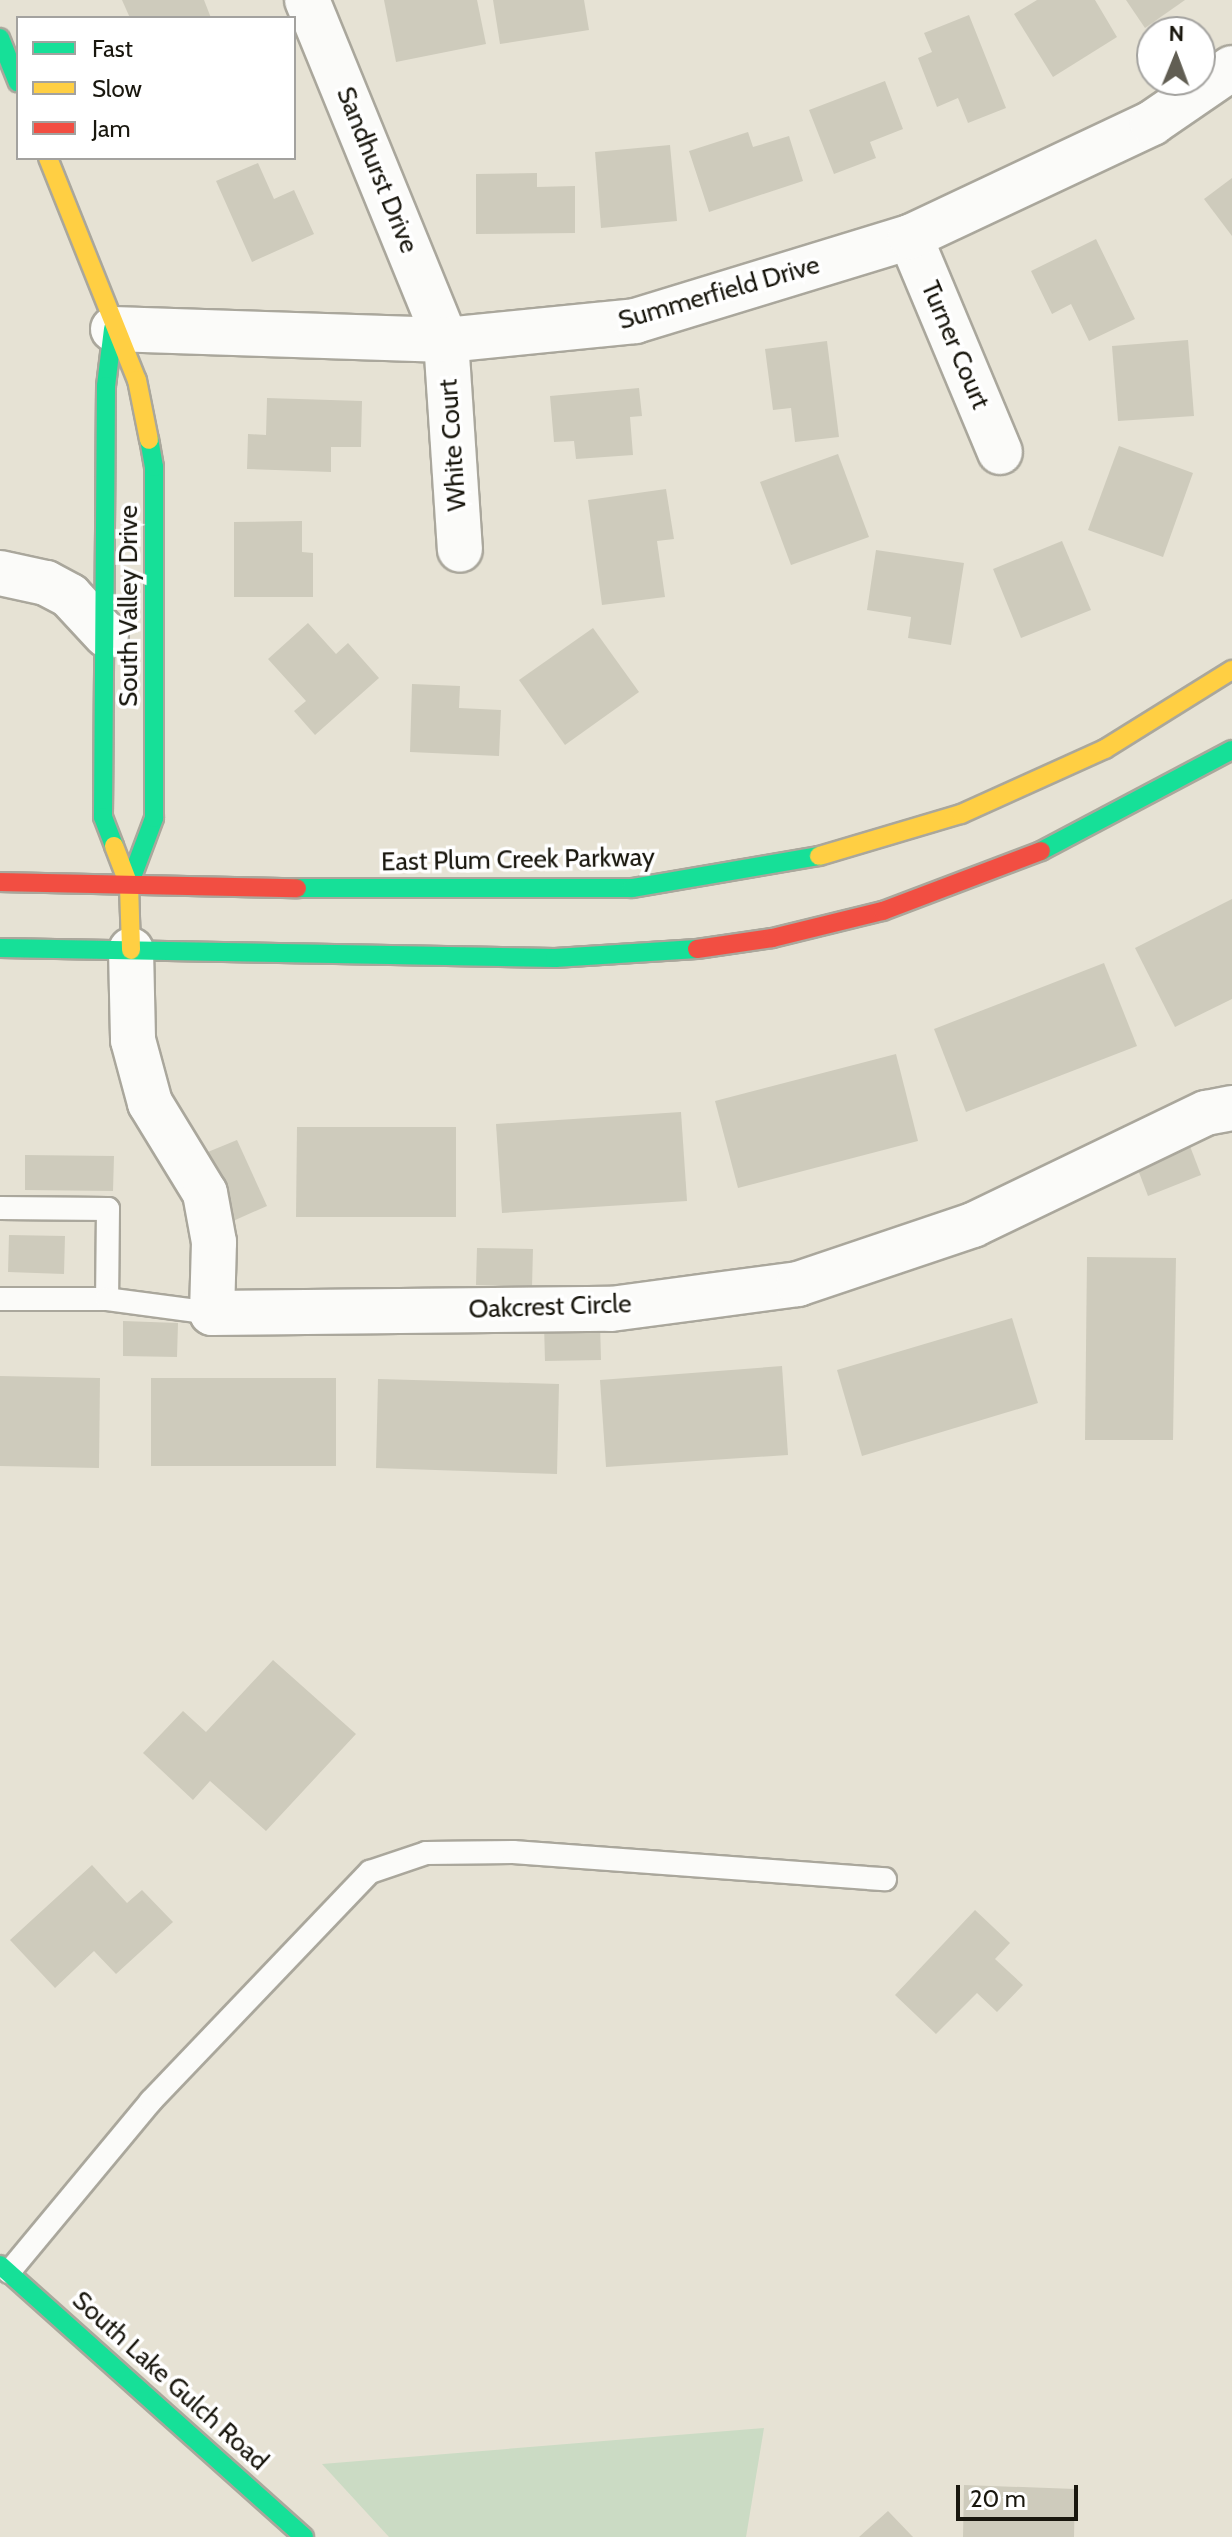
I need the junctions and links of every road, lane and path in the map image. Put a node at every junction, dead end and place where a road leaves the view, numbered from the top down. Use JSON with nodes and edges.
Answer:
{"nodes":[{"id":1,"x":307,"y":0,"type":"edge"},
{"id":2,"x":0,"y":38,"type":"edge"},
{"id":3,"x":1232,"y":68,"type":"edge"},
{"id":4,"x":16,"y":78,"type":"edge"},
{"id":5,"x":49,"y":160,"type":"edge"},
{"id":6,"x":910,"y":237,"type":"junction"},
{"id":7,"x":113,"y":329,"type":"junction"},
{"id":8,"x":446,"y":340,"type":"junction"},
{"id":9,"x":1000,"y":452,"type":"dead end"},
{"id":10,"x":460,"y":550,"type":"dead end"},
{"id":11,"x":0,"y":573,"type":"edge"},
{"id":12,"x":106,"y":635,"type":"junction"},
{"id":13,"x":1232,"y":670,"type":"edge"},
{"id":14,"x":1232,"y":750,"type":"edge"},
{"id":15,"x":0,"y":882,"type":"edge"},
{"id":16,"x":129,"y":885,"type":"junction"},
{"id":17,"x":0,"y":948,"type":"edge"},
{"id":18,"x":131,"y":950,"type":"junction"},
{"id":19,"x":1232,"y":1108,"type":"edge"},
{"id":20,"x":0,"y":1208,"type":"edge"},
{"id":21,"x":0,"y":1299,"type":"edge"},
{"id":22,"x":107,"y":1299,"type":"junction"},
{"id":23,"x":212,"y":1313,"type":"junction"},
{"id":24,"x":885,"y":1879,"type":"dead end"},
{"id":25,"x":4,"y":2269,"type":"edge"},
{"id":26,"x":304,"y":2537,"type":"edge"}],
"edges":[{"from":1,"to":8,"type":"street","name":"Sandhurst Drive"},
{"from":2,"to":4,"type":"main road"},
{"from":3,"to":6,"type":"street","name":"Summerfield Drive"},
{"from":5,"to":7,"type":"main road","name":"South Valley Drive"},
{"from":6,"to":8,"type":"street","name":"Summerfield Drive"},
{"from":6,"to":9,"type":"street","name":"Turner Court"},
{"from":7,"to":8,"type":"street","name":"Summerfield Drive"},
{"from":7,"to":12,"type":"main road","name":"South Valley Drive"},
{"from":7,"to":16,"type":"main road","name":"South Valley Drive"},
{"from":8,"to":10,"type":"street","name":"White Court"},
{"from":11,"to":12,"type":"street"},
{"from":12,"to":16,"type":"main road","name":"South Valley Drive"},
{"from":13,"to":16,"type":"main road","name":"East Plum Creek Parkway"},
{"from":14,"to":18,"type":"main road"},
{"from":15,"to":16,"type":"main road","name":"East Plum Creek Parkway"},
{"from":16,"to":18,"type":"main road","name":"South Valley Drive"},
{"from":17,"to":18,"type":"main road"},
{"from":18,"to":23,"type":"street"},
{"from":19,"to":23,"type":"street","name":"Oakcrest Circle"},
{"from":20,"to":22,"type":"lane"},
{"from":21,"to":22,"type":"lane"},
{"from":22,"to":23,"type":"lane"},
{"from":24,"to":25,"type":"lane"},
{"from":25,"to":26,"type":"main road","name":"South Lake Gulch Road"}]}
